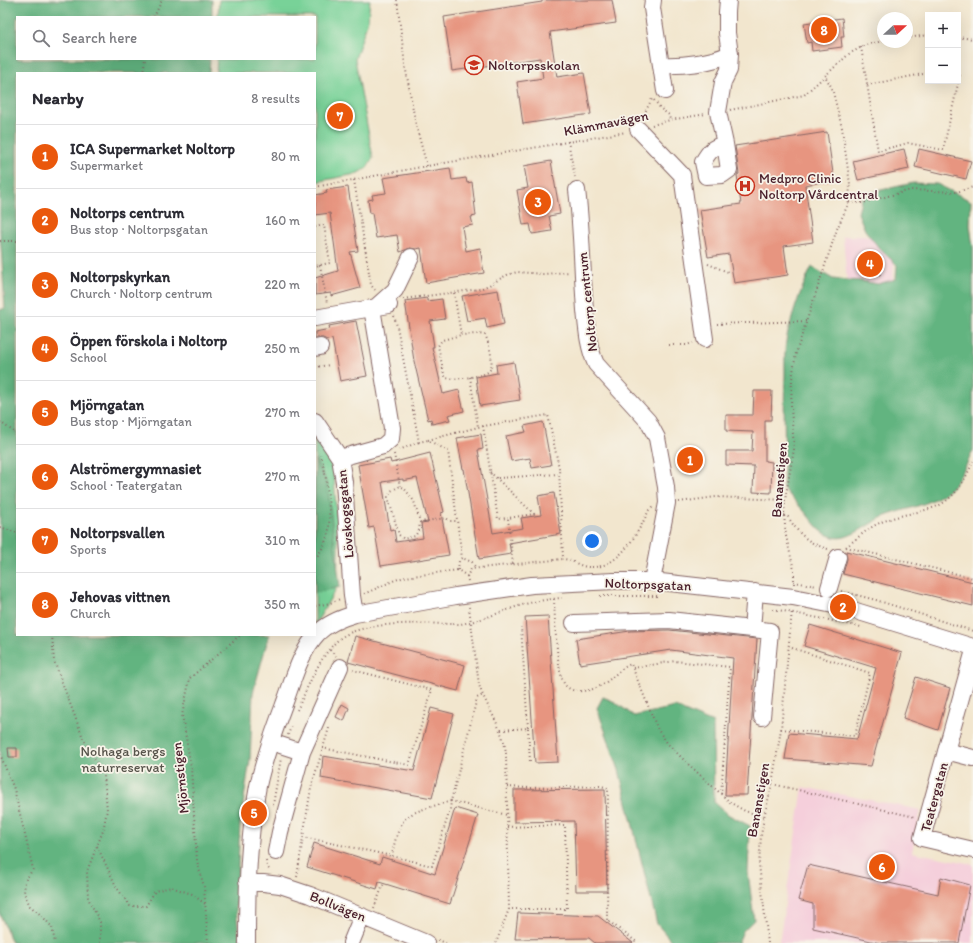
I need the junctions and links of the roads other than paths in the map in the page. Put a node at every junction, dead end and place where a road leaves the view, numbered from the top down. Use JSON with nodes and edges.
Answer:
{"nodes":[{"id":1,"x":653,"y":0,"type":"edge"},
{"id":2,"x":728,"y":0,"type":"edge"},
{"id":3,"x":730,"y":54,"type":"junction"},
{"id":4,"x":661,"y":65,"type":"junction"},
{"id":5,"x":659,"y":94,"type":"road end"},
{"id":6,"x":638,"y":125,"type":"road end"},
{"id":7,"x":725,"y":144,"type":"dead end"},
{"id":8,"x":577,"y":190,"type":"road end"},
{"id":9,"x":411,"y":258,"type":"dead end"},
{"id":10,"x":381,"y":305,"type":"junction"},
{"id":11,"x":322,"y":317,"type":"edge"},
{"id":12,"x":708,"y":332,"type":"road end"},
{"id":13,"x":316,"y":422,"type":"edge"},
{"id":14,"x":340,"y":458,"type":"junction"},
{"id":15,"x":841,"y":552,"type":"road end"},
{"id":16,"x":652,"y":581,"type":"junction"},
{"id":17,"x":830,"y":588,"type":"road end"},
{"id":18,"x":754,"y":599,"type":"junction"},
{"id":19,"x":355,"y":614,"type":"junction"},
{"id":20,"x":574,"y":623,"type":"dead end"},
{"id":21,"x":752,"y":629,"type":"junction"},
{"id":22,"x":973,"y":647,"type":"edge"},
{"id":23,"x":973,"y":654,"type":"edge"},
{"id":24,"x":345,"y":672,"type":"road end"},
{"id":25,"x":762,"y":717,"type":"dead end"},
{"id":26,"x":278,"y":744,"type":"junction"},
{"id":27,"x":946,"y":751,"type":"junction"},
{"id":28,"x":302,"y":752,"type":"junction"},
{"id":29,"x":973,"y":758,"type":"edge"},
{"id":30,"x":973,"y":850,"type":"edge"},
{"id":31,"x":271,"y":855,"type":"road end"},
{"id":32,"x":247,"y":881,"type":"junction"},
{"id":33,"x":367,"y":914,"type":"junction"},
{"id":34,"x":430,"y":940,"type":"edge"},
{"id":35,"x":247,"y":943,"type":"edge"},
{"id":36,"x":351,"y":943,"type":"edge"}],
"edges":[{"from":1,"to":4,"type":"street"},
{"from":2,"to":3,"type":"street"},
{"from":3,"to":4,"type":"street"},
{"from":3,"to":7,"type":"street"},
{"from":4,"to":5,"type":"street"},
{"from":6,"to":12,"type":"street"},
{"from":8,"to":16,"type":"street","name":"Noltorp centrum"},
{"from":9,"to":10,"type":"street"},
{"from":10,"to":11,"type":"street"},
{"from":10,"to":14,"type":"street"},
{"from":13,"to":14,"type":"street","name":"Lövskogsgatan"},
{"from":14,"to":19,"type":"street","name":"Lövskogsgatan"},
{"from":15,"to":17,"type":"street"},
{"from":16,"to":18,"type":"street","name":"Noltorpsgatan"},
{"from":16,"to":19,"type":"street","name":"Noltorpsgatan"},
{"from":18,"to":21,"type":"street"},
{"from":18,"to":22,"type":"street","name":"Noltorpsgatan"},
{"from":19,"to":26,"type":"street","name":"Noltorpsgatan"},
{"from":20,"to":21,"type":"street"},
{"from":21,"to":25,"type":"street"},
{"from":23,"to":27,"type":"street","name":"Teatergatan"},
{"from":24,"to":28,"type":"street"},
{"from":26,"to":28,"type":"street"},
{"from":26,"to":32,"type":"street","name":"Noltorpsgatan"},
{"from":27,"to":29,"type":"street","name":"Teatergatan"},
{"from":27,"to":30,"type":"street","name":"Teatergatan"},
{"from":28,"to":31,"type":"street"},
{"from":32,"to":33,"type":"street","name":"Bollvägen"},
{"from":32,"to":35,"type":"street","name":"Noltorpsgatan"},
{"from":33,"to":34,"type":"street","name":"Bollvägen"},
{"from":33,"to":36,"type":"street"}]}
